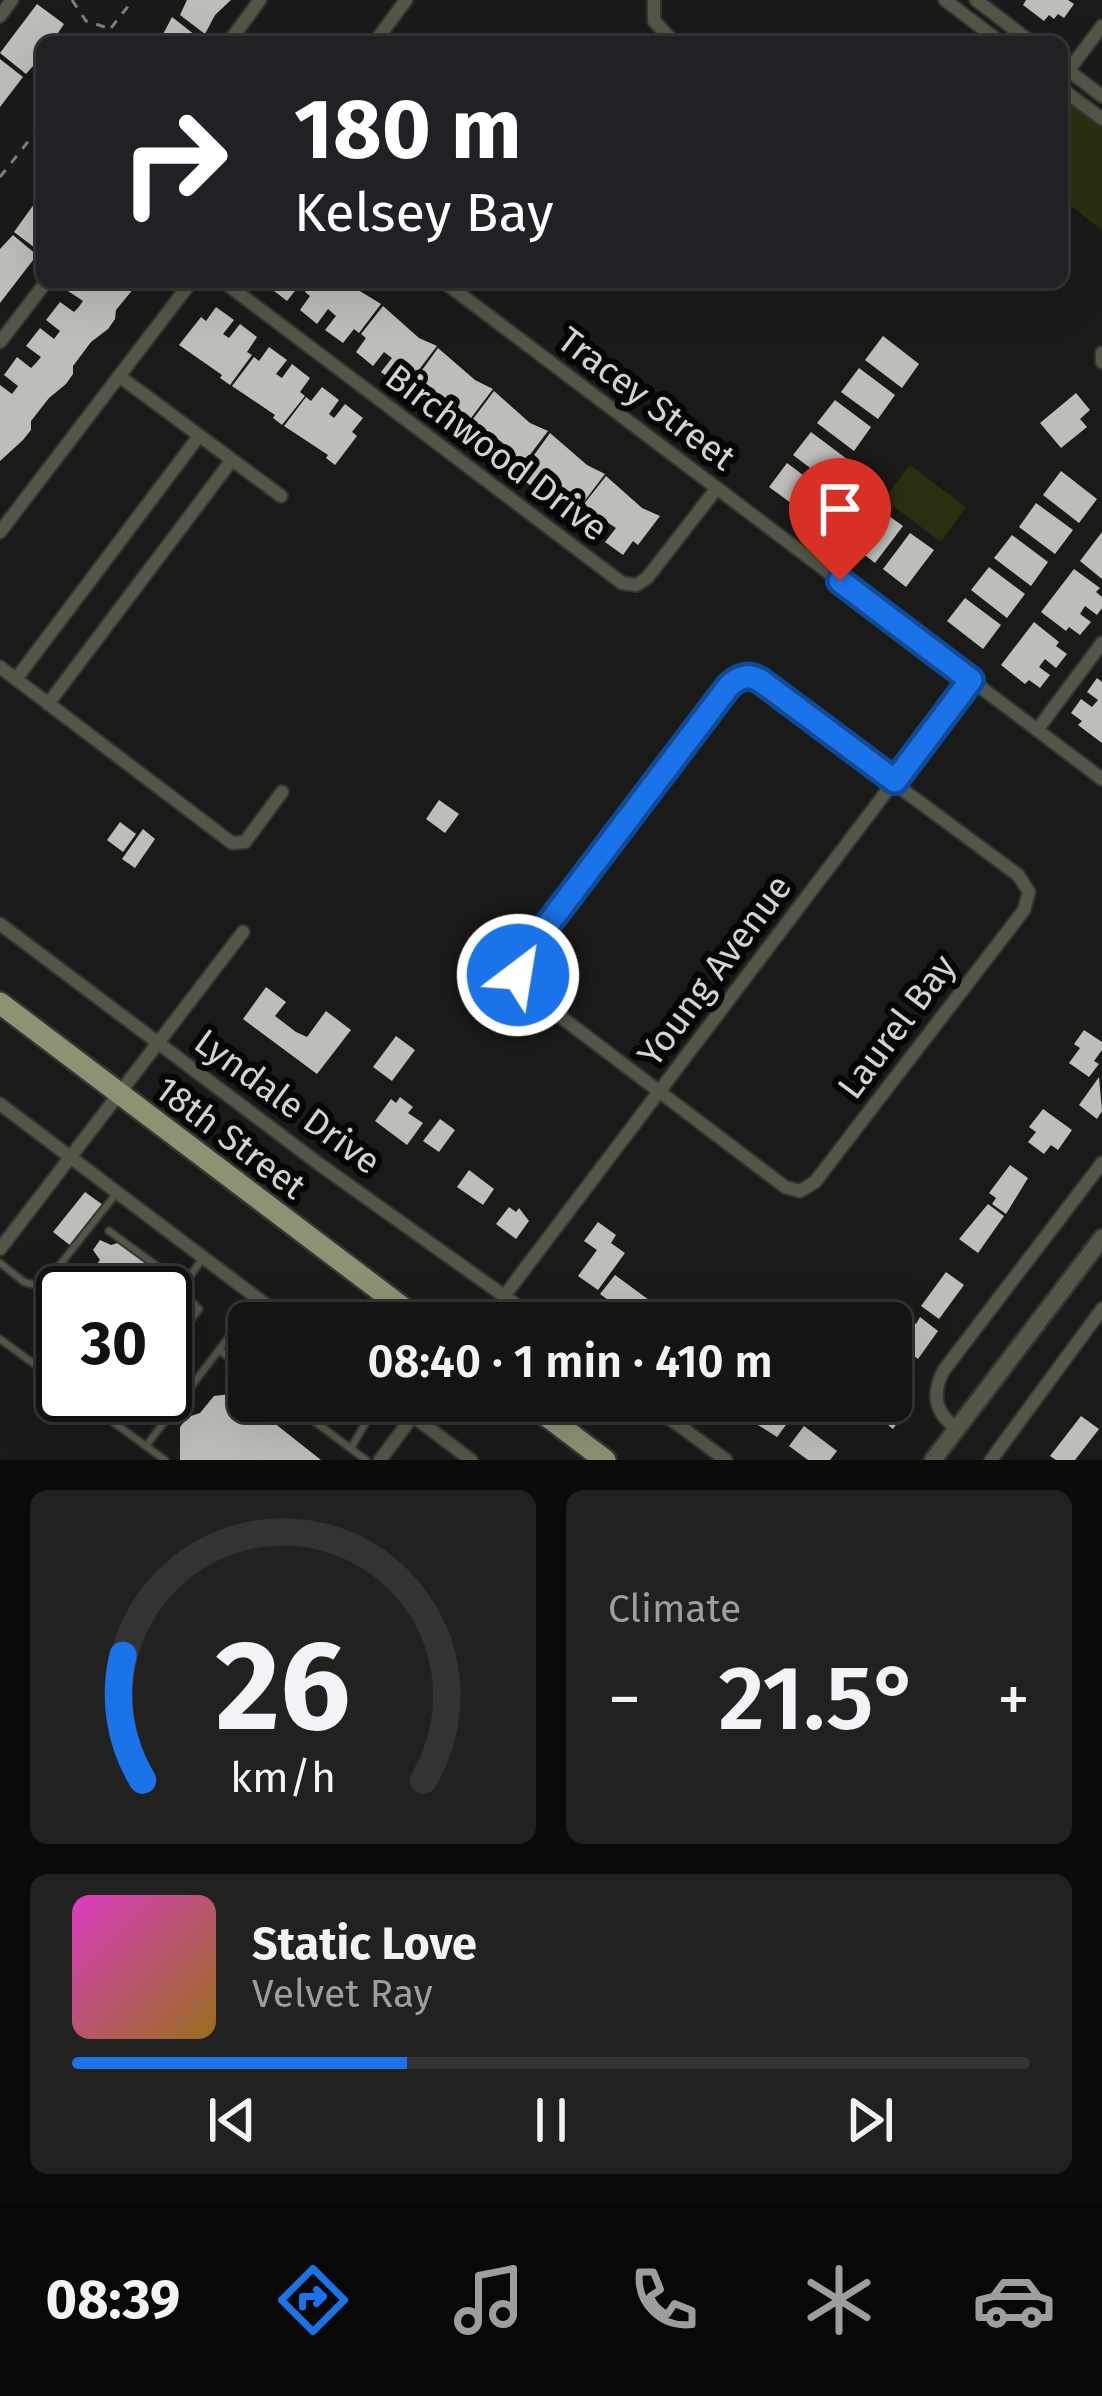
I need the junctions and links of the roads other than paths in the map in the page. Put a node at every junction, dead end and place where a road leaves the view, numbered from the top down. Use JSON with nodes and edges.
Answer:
{"nodes":[{"id":1,"x":12,"y":0,"type":"edge"},
{"id":2,"x":260,"y":0,"type":"edge"},
{"id":3,"x":406,"y":0,"type":"edge"},
{"id":4,"x":654,"y":0,"type":"edge"},
{"id":5,"x":945,"y":0,"type":"edge"},
{"id":6,"x":976,"y":0,"type":"edge"},
{"id":7,"x":0,"y":16,"type":"edge"},
{"id":8,"x":1102,"y":26,"type":"edge"},
{"id":9,"x":233,"y":36,"type":"edge"},
{"id":10,"x":379,"y":36,"type":"edge"},
{"id":11,"x":668,"y":36,"type":"edge"},
{"id":12,"x":992,"y":36,"type":"edge"},
{"id":13,"x":1023,"y":36,"type":"edge"},
{"id":14,"x":1068,"y":67,"type":"edge"},
{"id":15,"x":1068,"y":75,"type":"edge"},
{"id":16,"x":1068,"y":94,"type":"edge"},
{"id":17,"x":1102,"y":96,"type":"edge"},
{"id":18,"x":1102,"y":119,"type":"edge"},
{"id":19,"x":41,"y":288,"type":"edge"},
{"id":20,"x":186,"y":288,"type":"edge"},
{"id":21,"x":232,"y":288,"type":"edge"},
{"id":22,"x":452,"y":288,"type":"edge"},
{"id":23,"x":0,"y":342,"type":"edge"},
{"id":24,"x":118,"y":376,"type":"junction"},
{"id":25,"x":199,"y":436,"type":"junction"},
{"id":26,"x":232,"y":460,"type":"junction"},
{"id":27,"x":717,"y":488,"type":"junction"},
{"id":28,"x":281,"y":496,"type":"dead end"},
{"id":29,"x":0,"y":532,"type":"edge"},
{"id":30,"x":1102,"y":643,"type":"edge"},
{"id":31,"x":0,"y":667,"type":"edge"},
{"id":32,"x":16,"y":680,"type":"junction"},
{"id":33,"x":971,"y":680,"type":"junction"},
{"id":34,"x":48,"y":704,"type":"junction"},
{"id":35,"x":1037,"y":730,"type":"junction"},
{"id":36,"x":1102,"y":779,"type":"edge"},
{"id":37,"x":895,"y":781,"type":"junction"},
{"id":38,"x":282,"y":792,"type":"dead end"},
{"id":39,"x":0,"y":924,"type":"edge"},
{"id":40,"x":244,"y":932,"type":"dead end"},
{"id":41,"x":0,"y":1004,"type":"edge"},
{"id":42,"x":157,"y":1042,"type":"junction"},
{"id":43,"x":659,"y":1092,"type":"junction"},
{"id":44,"x":117,"y":1093,"type":"junction"},
{"id":45,"x":0,"y":1105,"type":"edge"},
{"id":46,"x":69,"y":1156,"type":"junction"},
{"id":47,"x":1102,"y":1163,"type":"edge"},
{"id":48,"x":117,"y":1193,"type":"junction"},
{"id":49,"x":110,"y":1231,"type":"dead end"},
{"id":50,"x":1102,"y":1238,"type":"edge"},
{"id":51,"x":0,"y":1249,"type":"edge"},
{"id":52,"x":203,"y":1258,"type":"junction"},
{"id":53,"x":0,"y":1263,"type":"edge"},
{"id":54,"x":158,"y":1266,"type":"edge"},
{"id":55,"x":192,"y":1273,"type":"edge"},
{"id":56,"x":505,"y":1295,"type":"junction"},
{"id":57,"x":258,"y":1299,"type":"junction"},
{"id":58,"x":256,"y":1302,"type":"edge"},
{"id":59,"x":262,"y":1302,"type":"edge"},
{"id":60,"x":395,"y":1302,"type":"edge"},
{"id":61,"x":514,"y":1302,"type":"edge"},
{"id":62,"x":1102,"y":1309,"type":"edge"},
{"id":63,"x":228,"y":1338,"type":"edge"},
{"id":64,"x":0,"y":1339,"type":"edge"},
{"id":65,"x":219,"y":1350,"type":"junction"},
{"id":66,"x":228,"y":1357,"type":"edge"},
{"id":67,"x":36,"y":1365,"type":"edge"},
{"id":68,"x":113,"y":1422,"type":"edge"},
{"id":69,"x":316,"y":1422,"type":"edge"},
{"id":70,"x":362,"y":1422,"type":"edge"},
{"id":71,"x":408,"y":1422,"type":"edge"},
{"id":72,"x":421,"y":1422,"type":"edge"},
{"id":73,"x":554,"y":1422,"type":"edge"},
{"id":74,"x":674,"y":1422,"type":"edge"},
{"id":75,"x":957,"y":1429,"type":"junction"},
{"id":76,"x":146,"y":1447,"type":"junction"},
{"id":77,"x":351,"y":1448,"type":"junction"},
{"id":78,"x":165,"y":1460,"type":"edge"},
{"id":79,"x":366,"y":1460,"type":"edge"},
{"id":80,"x":380,"y":1460,"type":"edge"},
{"id":81,"x":471,"y":1460,"type":"edge"},
{"id":82,"x":605,"y":1460,"type":"edge"},
{"id":83,"x":726,"y":1460,"type":"edge"},
{"id":84,"x":933,"y":1460,"type":"edge"},
{"id":85,"x":991,"y":1460,"type":"edge"}],
"edges":[{"from":1,"to":7,"type":"street"},
{"from":2,"to":9,"type":"street"},
{"from":3,"to":10,"type":"street"},
{"from":4,"to":11,"type":"street"},
{"from":5,"to":12,"type":"street"},
{"from":6,"to":13,"type":"street"},
{"from":8,"to":14,"type":"street"},
{"from":15,"to":17,"type":"street"},
{"from":16,"to":18,"type":"street"},
{"from":19,"to":23,"type":"street"},
{"from":20,"to":24,"type":"street"},
{"from":21,"to":27,"type":"street","name":"Birchwood Drive"},
{"from":22,"to":27,"type":"street","name":"Tracey Street"},
{"from":24,"to":25,"type":"street"},
{"from":24,"to":29,"type":"street"},
{"from":25,"to":26,"type":"street"},
{"from":25,"to":32,"type":"street"},
{"from":26,"to":28,"type":"street"},
{"from":26,"to":34,"type":"street"},
{"from":27,"to":33,"type":"street","name":"Tracey Street"},
{"from":30,"to":35,"type":"street"},
{"from":31,"to":32,"type":"street"},
{"from":32,"to":34,"type":"street"},
{"from":33,"to":35,"type":"street","name":"Tracey Street"},
{"from":33,"to":37,"type":"street","name":"Young Avenue"},
{"from":34,"to":38,"type":"street"},
{"from":35,"to":36,"type":"street","name":"Tracey Street"},
{"from":37,"to":43,"type":"street","name":"Young Avenue"},
{"from":37,"to":43,"type":"street","name":"Laurel Bay"},
{"from":37,"to":43,"type":"street"},
{"from":39,"to":42,"type":"street","name":"Lyndale Drive"},
{"from":40,"to":42,"type":"street"},
{"from":41,"to":44,"type":"main road","name":"18th Street"},
{"from":42,"to":44,"type":"street"},
{"from":42,"to":56,"type":"street","name":"Lyndale Drive"},
{"from":43,"to":56,"type":"street","name":"Young Avenue"},
{"from":44,"to":46,"type":"street"},
{"from":44,"to":60,"type":"main road","name":"18th Street"},
{"from":45,"to":46,"type":"street"},
{"from":46,"to":48,"type":"street"},
{"from":46,"to":51,"type":"street"},
{"from":47,"to":75,"type":"street"},
{"from":48,"to":52,"type":"street"},
{"from":48,"to":53,"type":"lane"},
{"from":49,"to":54,"type":"lane"},
{"from":50,"to":75,"type":"street"},
{"from":52,"to":55,"type":"lane"},
{"from":52,"to":57,"type":"street"},
{"from":56,"to":61,"type":"street","name":"Lyndale Drive"},
{"from":57,"to":58,"type":"lane"},
{"from":57,"to":59,"type":"street"},
{"from":62,"to":85,"type":"street"},
{"from":63,"to":65,"type":"lane"},
{"from":64,"to":67,"type":"lane"},
{"from":65,"to":66,"type":"lane"},
{"from":65,"to":76,"type":"lane"},
{"from":68,"to":76,"type":"lane"},
{"from":69,"to":77,"type":"lane"},
{"from":70,"to":77,"type":"lane"},
{"from":71,"to":80,"type":"street"},
{"from":72,"to":81,"type":"street"},
{"from":73,"to":82,"type":"main road"},
{"from":74,"to":83,"type":"street"},
{"from":75,"to":84,"type":"street"},
{"from":76,"to":78,"type":"lane"},
{"from":77,"to":79,"type":"lane"}]}
